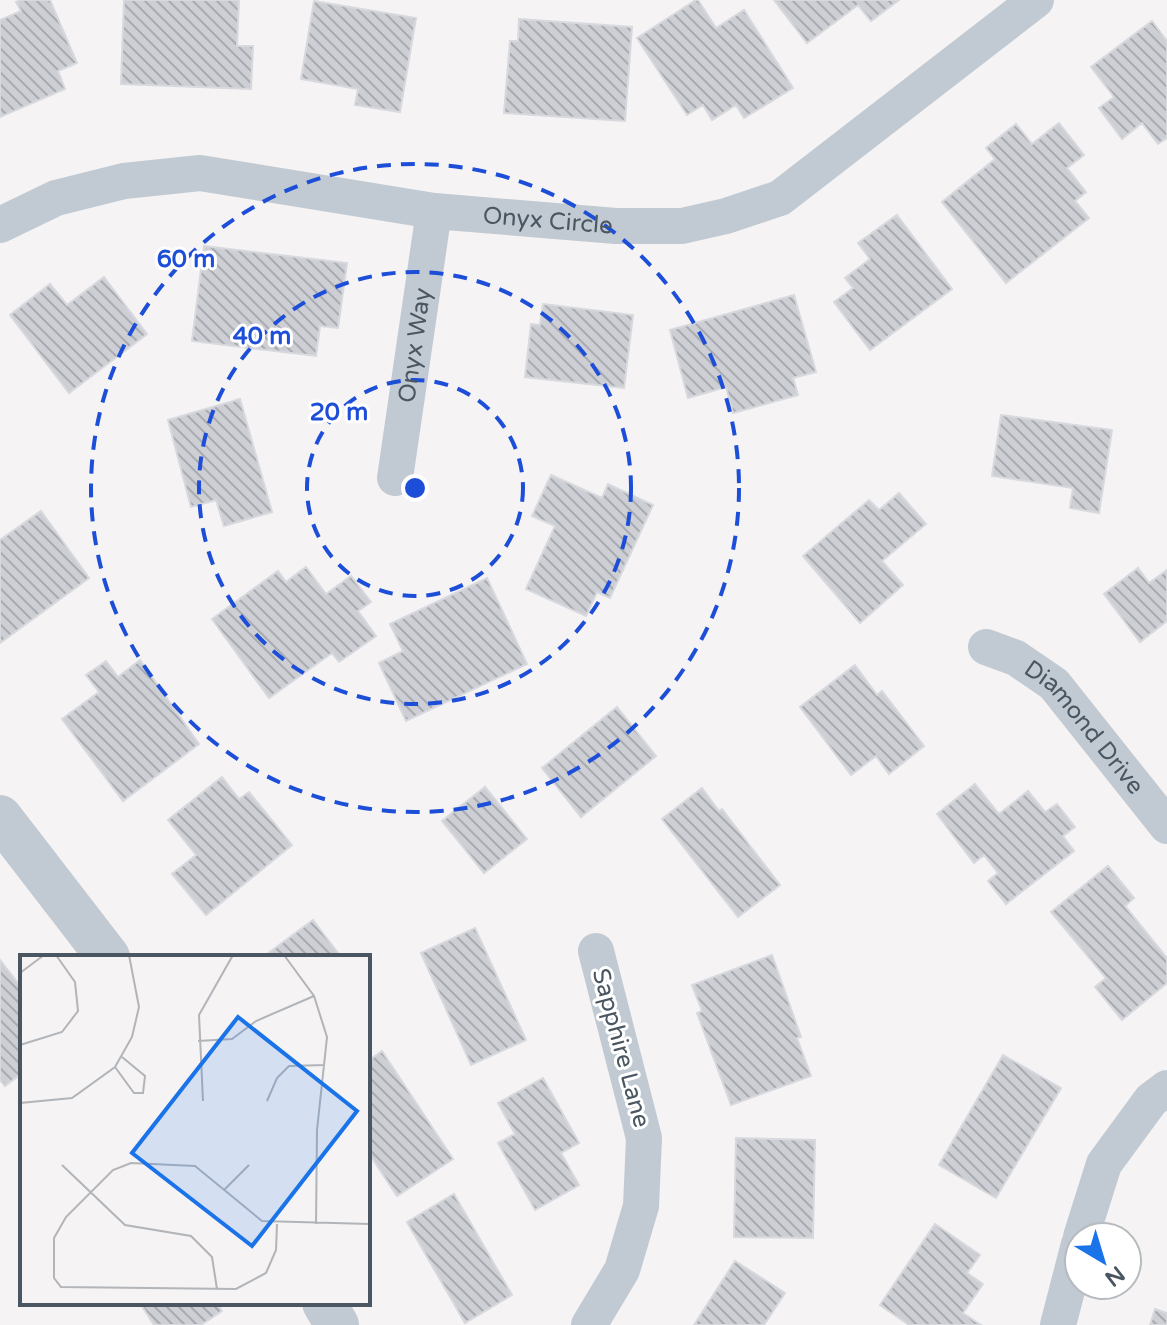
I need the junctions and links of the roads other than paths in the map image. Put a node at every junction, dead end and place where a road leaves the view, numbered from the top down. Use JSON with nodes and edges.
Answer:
{"nodes":[{"id":1,"x":1036,"y":0,"type":"edge"},
{"id":2,"x":434,"y":211,"type":"junction"},
{"id":3,"x":0,"y":225,"type":"edge"},
{"id":4,"x":395,"y":478,"type":"dead end"},
{"id":5,"x":986,"y":647,"type":"dead end"},
{"id":6,"x":0,"y":817,"type":"edge"},
{"id":7,"x":1167,"y":826,"type":"edge"},
{"id":8,"x":596,"y":951,"type":"dead end"},
{"id":9,"x":106,"y":955,"type":"edge"},
{"id":10,"x":1167,"y":1088,"type":"edge"},
{"id":11,"x":1086,"y":1221,"type":"edge"},
{"id":12,"x":1064,"y":1301,"type":"edge"},
{"id":13,"x":325,"y":1305,"type":"edge"},
{"id":14,"x":337,"y":1325,"type":"edge"},
{"id":15,"x":589,"y":1325,"type":"edge"},
{"id":16,"x":1058,"y":1325,"type":"edge"}],
"edges":[{"from":1,"to":2,"type":"street","name":"Onyx Circle"},
{"from":2,"to":3,"type":"street","name":"Onyx Circle"},
{"from":2,"to":4,"type":"street","name":"Onyx Way"},
{"from":5,"to":7,"type":"street","name":"Diamond Drive"},
{"from":6,"to":9,"type":"street"},
{"from":8,"to":15,"type":"street","name":"Sapphire Lane"},
{"from":10,"to":11,"type":"street"},
{"from":12,"to":16,"type":"street"},
{"from":13,"to":14,"type":"street"}]}
